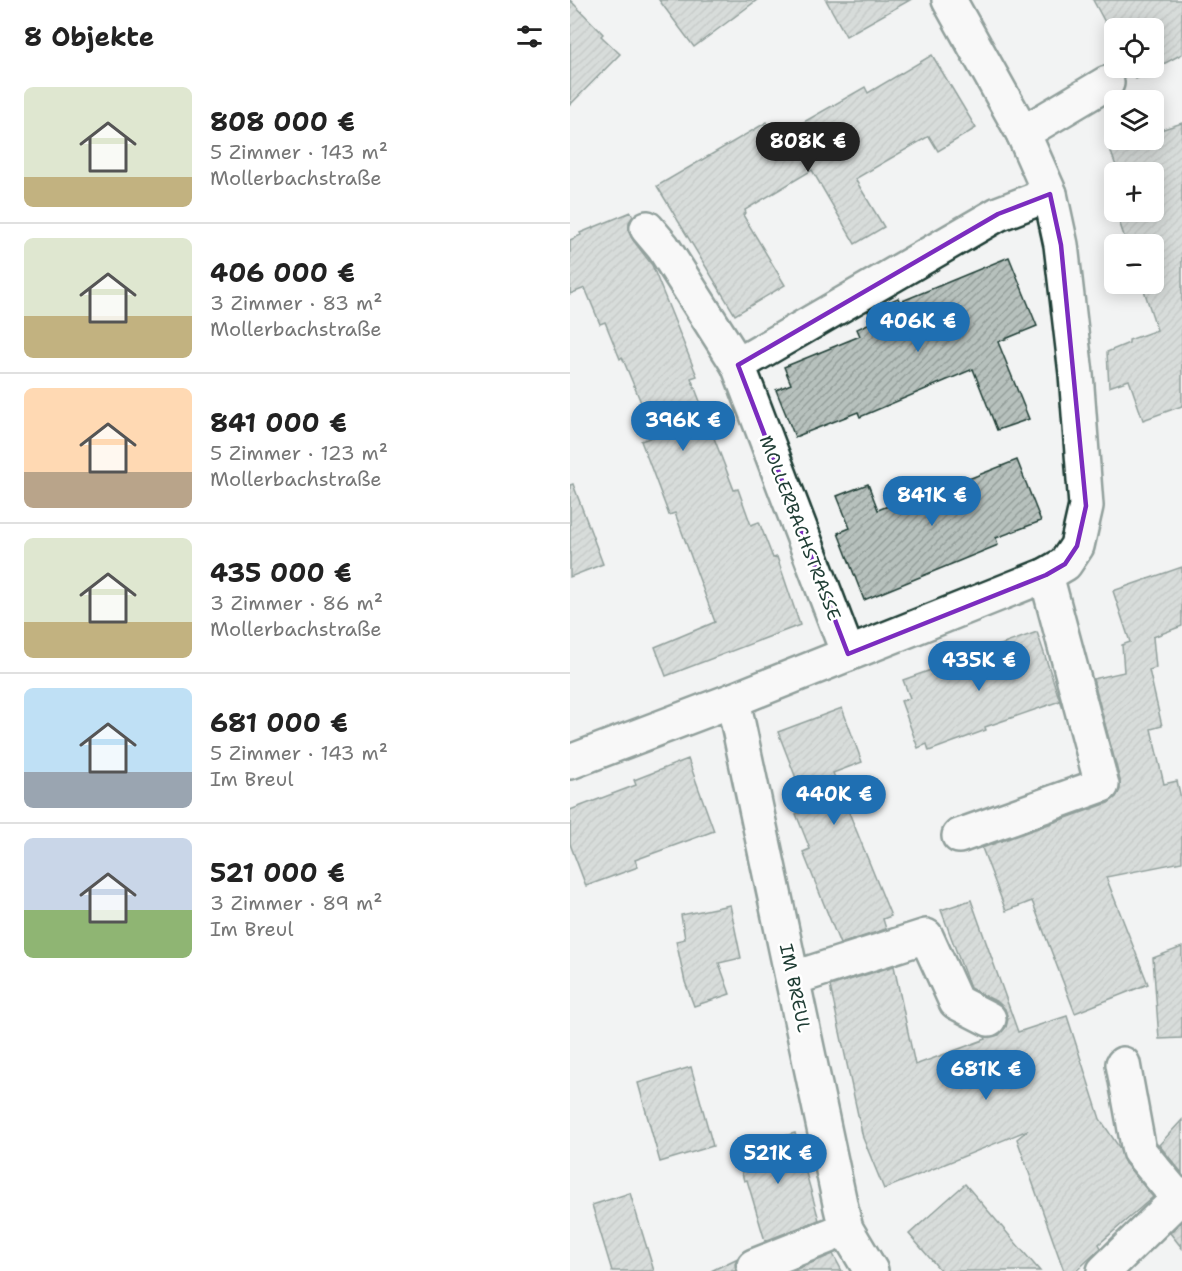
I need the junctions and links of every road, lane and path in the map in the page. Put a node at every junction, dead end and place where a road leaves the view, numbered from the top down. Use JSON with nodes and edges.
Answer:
{"nodes":[{"id":1,"x":949,"y":0,"type":"edge"},
{"id":2,"x":1107,"y":83,"type":"dead end"},
{"id":3,"x":1023,"y":133,"type":"junction"},
{"id":4,"x":1050,"y":194,"type":"junction"},
{"id":5,"x":647,"y":228,"type":"dead end"},
{"id":6,"x":738,"y":365,"type":"junction"},
{"id":7,"x":1046,"y":575,"type":"junction"},
{"id":8,"x":848,"y":654,"type":"junction"},
{"id":9,"x":733,"y":700,"type":"junction"},
{"id":10,"x":570,"y":762,"type":"edge"},
{"id":11,"x":959,"y":836,"type":"dead end"},
{"id":12,"x":794,"y":978,"type":"junction"},
{"id":13,"x":989,"y":1019,"type":"dead end"},
{"id":14,"x":1123,"y":1064,"type":"dead end"},
{"id":15,"x":1180,"y":1197,"type":"edge"},
{"id":16,"x":846,"y":1228,"type":"junction"},
{"id":17,"x":754,"y":1266,"type":"dead end"},
{"id":18,"x":871,"y":1271,"type":"edge"},
{"id":19,"x":1104,"y":1271,"type":"edge"}],
"edges":[{"from":1,"to":3,"type":"street"},
{"from":2,"to":3,"type":"street"},
{"from":3,"to":4,"type":"street"},
{"from":4,"to":6,"type":"street"},
{"from":4,"to":7,"type":"street"},
{"from":5,"to":6,"type":"street","name":"MOLLERBACHSTRASSE"},
{"from":6,"to":8,"type":"street","name":"MOLLERBACHSTRASSE"},
{"from":7,"to":8,"type":"street"},
{"from":7,"to":11,"type":"street"},
{"from":8,"to":9,"type":"street"},
{"from":9,"to":10,"type":"street"},
{"from":9,"to":12,"type":"street","name":"IM BREUL"},
{"from":12,"to":13,"type":"street"},
{"from":12,"to":16,"type":"street","name":"IM BREUL"},
{"from":14,"to":15,"type":"street"},
{"from":15,"to":19,"type":"street"},
{"from":16,"to":17,"type":"street"},
{"from":16,"to":18,"type":"street","name":"IM BREUL"}]}
